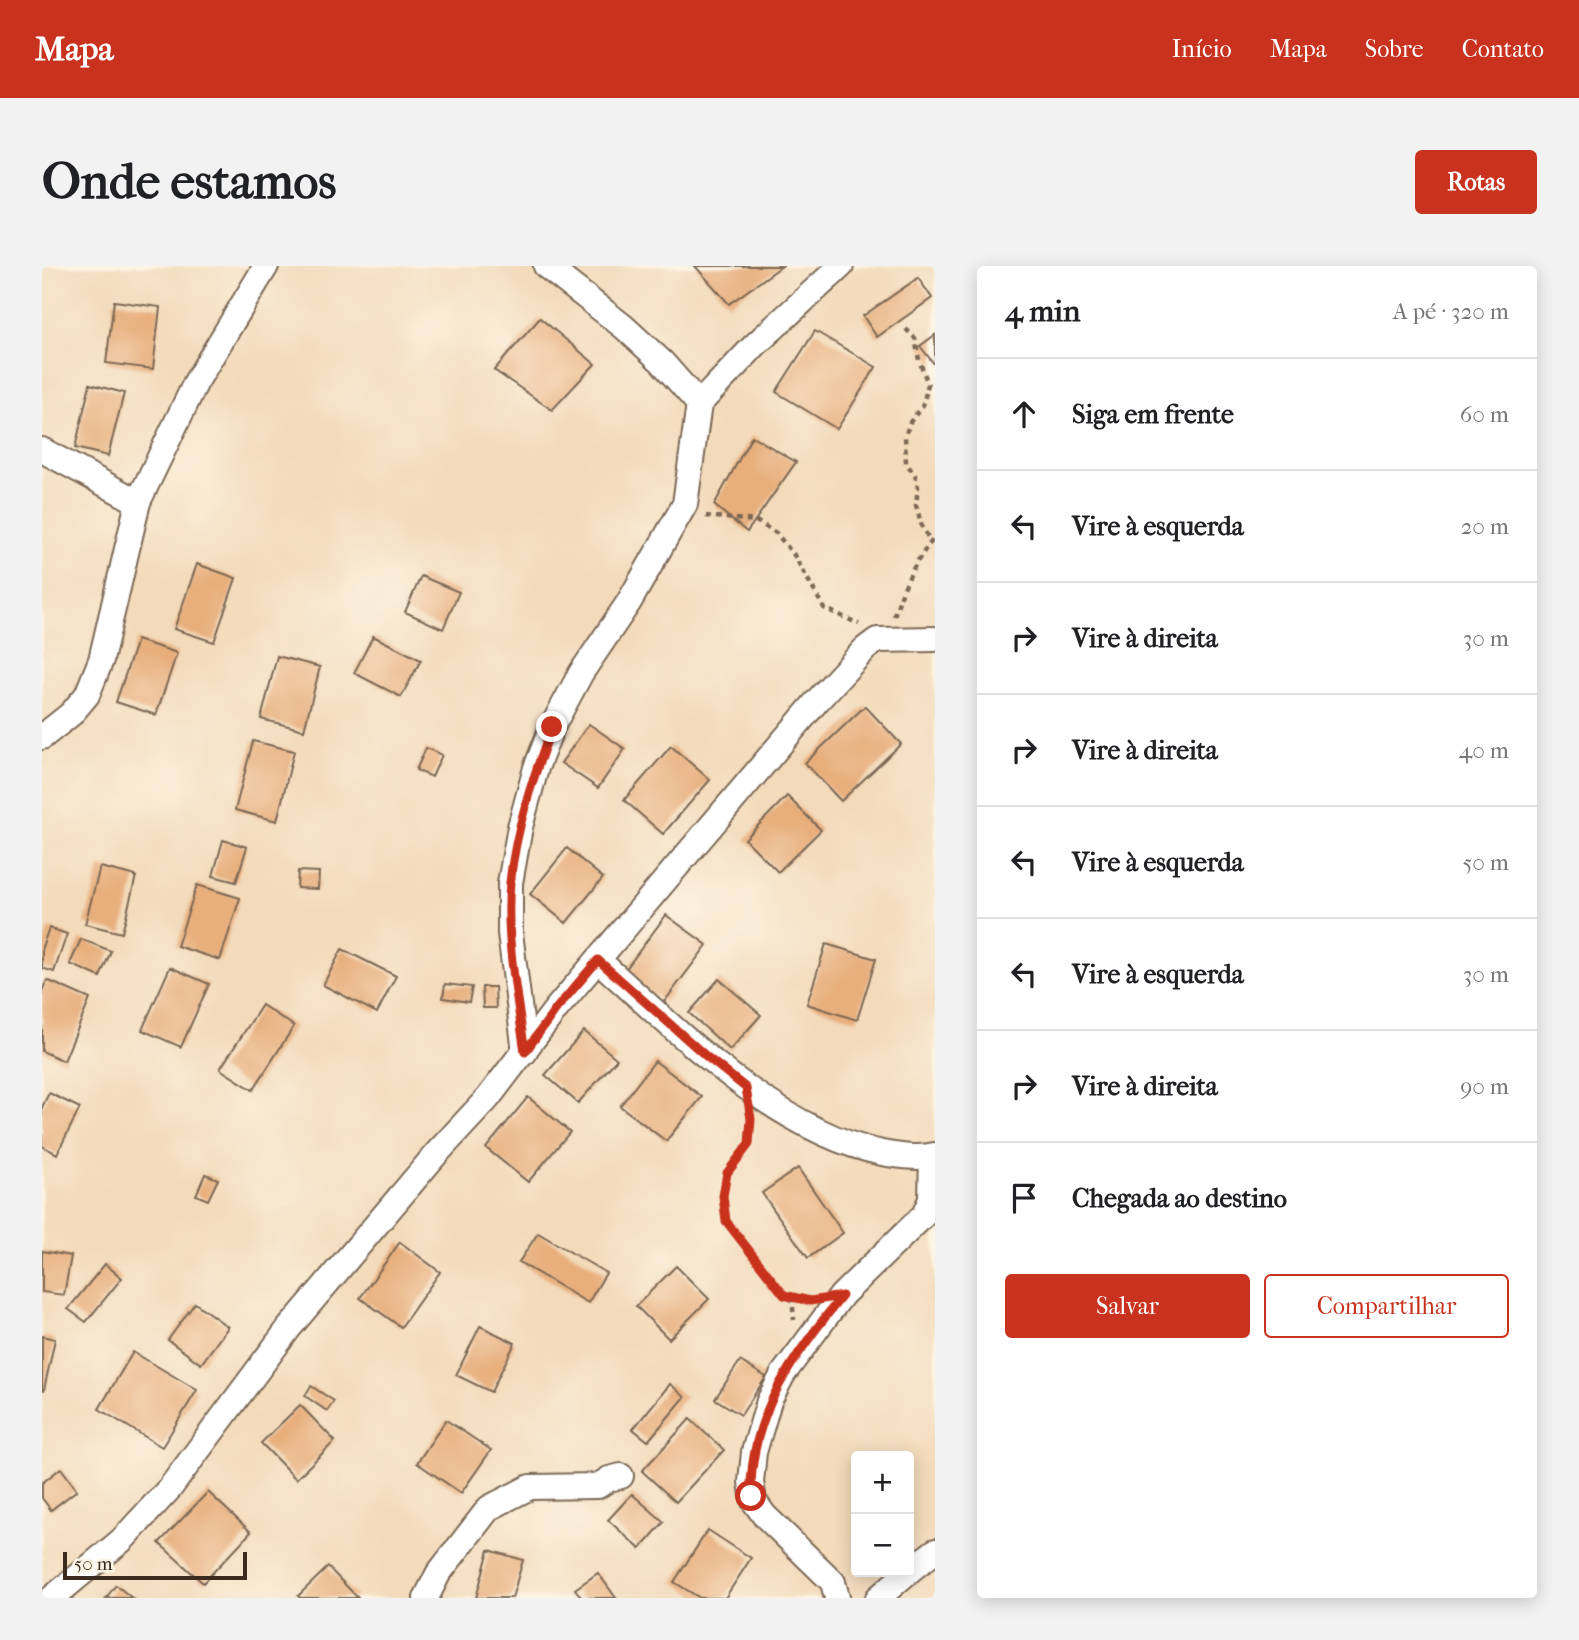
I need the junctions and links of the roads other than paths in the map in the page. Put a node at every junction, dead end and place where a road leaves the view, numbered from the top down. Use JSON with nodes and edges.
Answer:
{"nodes":[{"id":1,"x":266,"y":266,"type":"edge"},
{"id":2,"x":546,"y":266,"type":"edge"},
{"id":3,"x":841,"y":266,"type":"edge"},
{"id":4,"x":699,"y":404,"type":"junction"},
{"id":5,"x":42,"y":450,"type":"edge"},
{"id":6,"x":138,"y":502,"type":"junction"},
{"id":7,"x":935,"y":639,"type":"edge"},
{"id":8,"x":42,"y":737,"type":"edge"},
{"id":9,"x":598,"y":960,"type":"junction"},
{"id":10,"x":525,"y":1052,"type":"junction"},
{"id":11,"x":933,"y":1155,"type":"edge"},
{"id":12,"x":621,"y":1476,"type":"dead end"},
{"id":13,"x":935,"y":1551,"type":"edge"},
{"id":14,"x":914,"y":1567,"type":"edge"},
{"id":15,"x":901,"y":1577,"type":"edge"},
{"id":16,"x":52,"y":1598,"type":"edge"},
{"id":17,"x":426,"y":1598,"type":"edge"},
{"id":18,"x":837,"y":1598,"type":"edge"},
{"id":19,"x":878,"y":1598,"type":"edge"}],
"edges":[{"from":1,"to":6,"type":"street"},
{"from":2,"to":4,"type":"street"},
{"from":3,"to":4,"type":"street"},
{"from":4,"to":10,"type":"street"},
{"from":5,"to":6,"type":"street"},
{"from":6,"to":8,"type":"street"},
{"from":7,"to":9,"type":"street"},
{"from":9,"to":10,"type":"street"},
{"from":9,"to":11,"type":"street"},
{"from":10,"to":16,"type":"street"},
{"from":11,"to":18,"type":"street"},
{"from":12,"to":17,"type":"street"},
{"from":13,"to":14,"type":"street"},
{"from":15,"to":19,"type":"street"}]}
